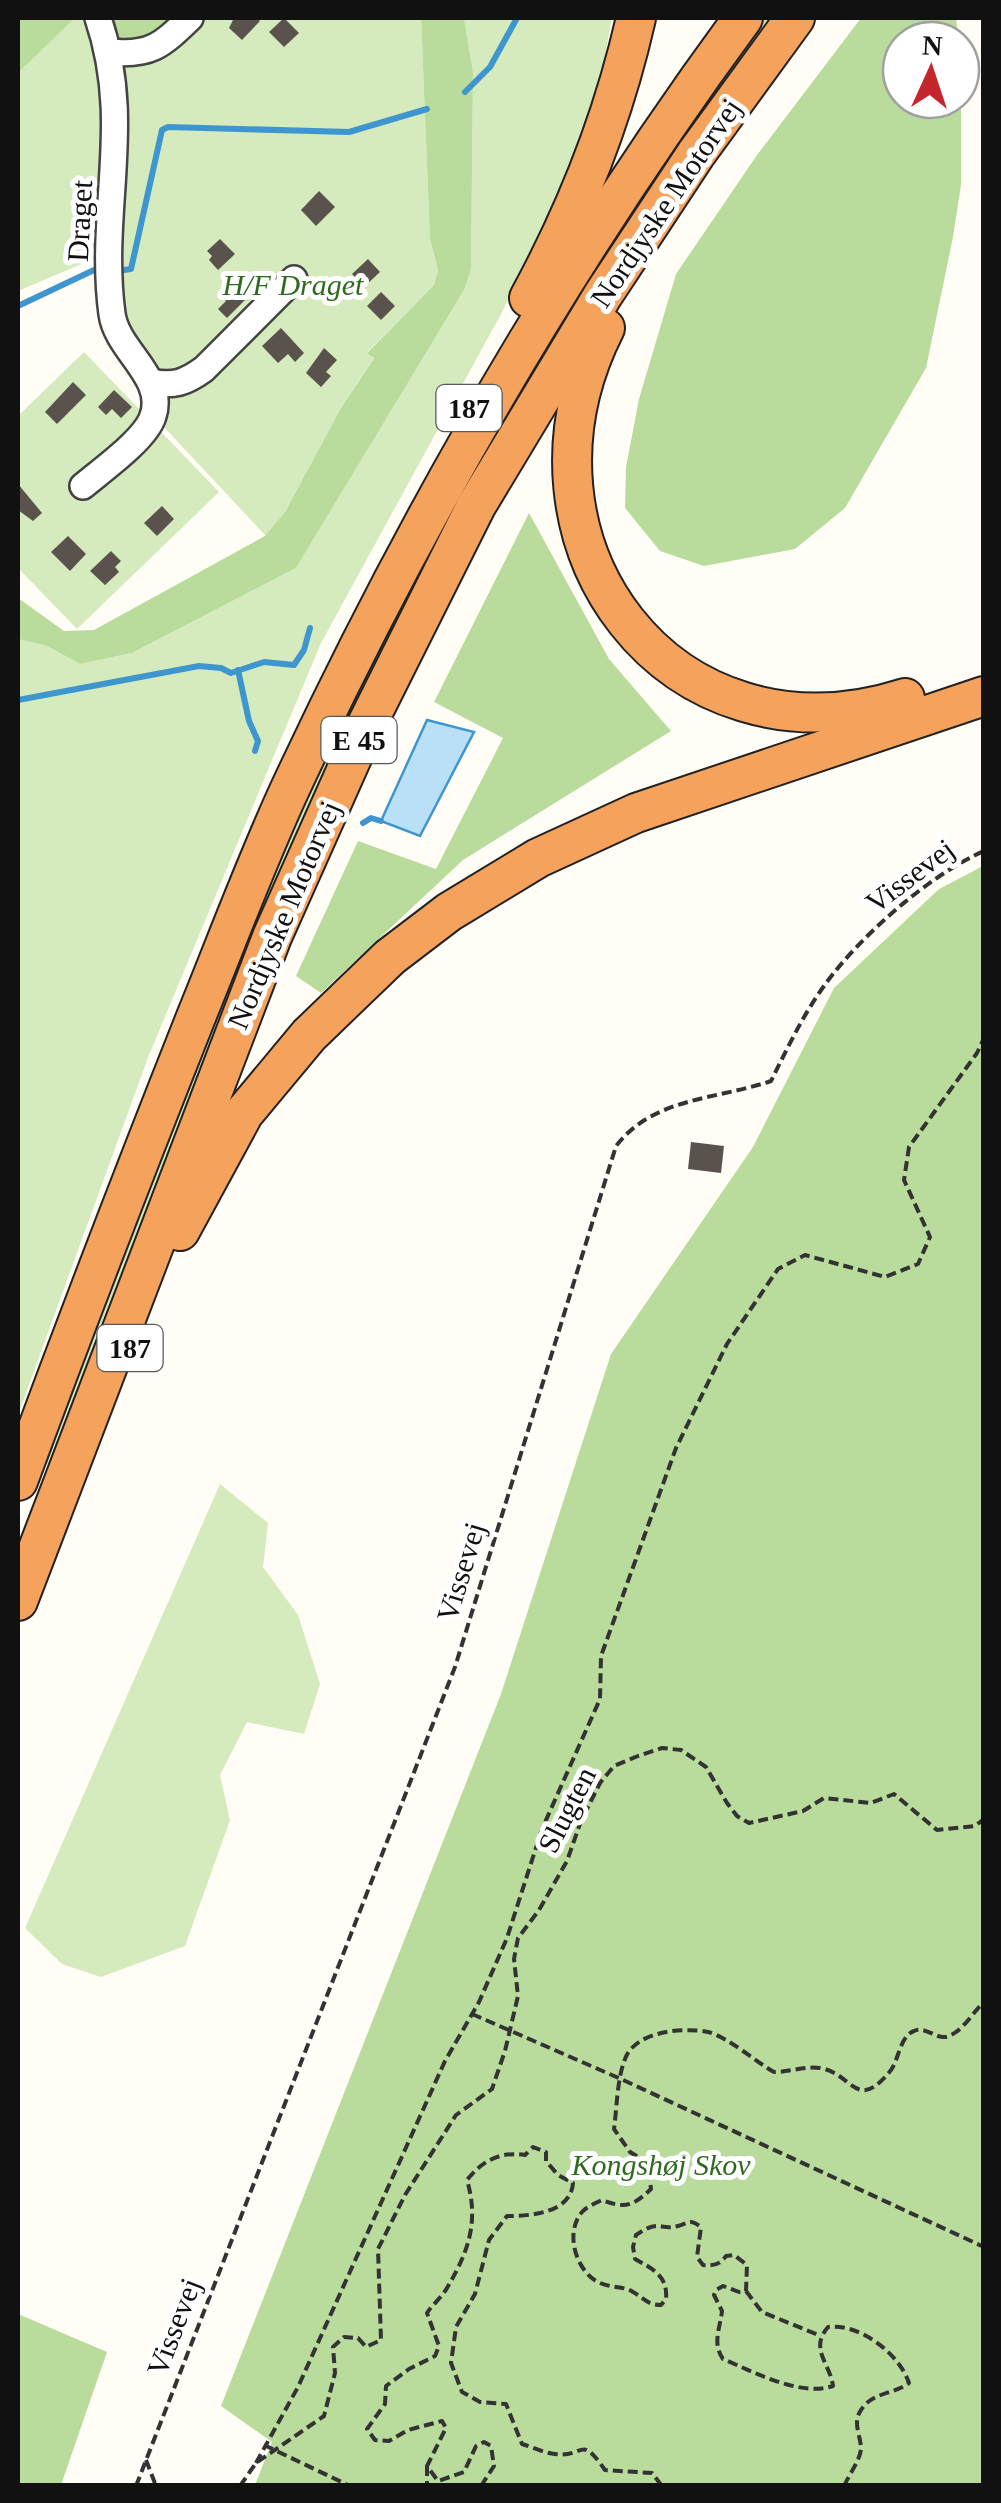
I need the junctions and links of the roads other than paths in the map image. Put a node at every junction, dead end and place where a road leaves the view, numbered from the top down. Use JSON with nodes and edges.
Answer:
{"nodes":[{"id":1,"x":98,"y":18,"type":"edge"},
{"id":2,"x":190,"y":18,"type":"edge"},
{"id":3,"x":636,"y":18,"type":"edge"},
{"id":4,"x":742,"y":18,"type":"edge"},
{"id":5,"x":795,"y":18,"type":"edge"},
{"id":6,"x":816,"y":18,"type":"edge"},
{"id":7,"x":110,"y":52,"type":"junction"},
{"id":8,"x":294,"y":279,"type":"dead end"},
{"id":9,"x":152,"y":382,"type":"junction"},
{"id":10,"x":83,"y":486,"type":"dead end"},
{"id":11,"x":984,"y":672,"type":"edge"},
{"id":12,"x":984,"y":696,"type":"edge"},
{"id":13,"x":288,"y":794,"type":"junction"},
{"id":14,"x":18,"y":1481,"type":"edge"},
{"id":15,"x":20,"y":1593,"type":"edge"}],
"edges":[{"from":1,"to":7,"type":"street","name":"Draget"},
{"from":2,"to":7,"type":"street"},
{"from":3,"to":13,"type":"highway","number":"187"},
{"from":4,"to":13,"type":"highway","name":"Nordjyske Motorvej","number":"E 45"},
{"from":5,"to":15,"type":"highway","name":"Nordjyske Motorvej","number":"E 45"},
{"from":6,"to":11,"type":"highway"},
{"from":7,"to":9,"type":"street","name":"Draget"},
{"from":8,"to":9,"type":"street"},
{"from":9,"to":10,"type":"street"},
{"from":12,"to":15,"type":"highway","number":"187"},
{"from":13,"to":14,"type":"highway","name":"Nordjyske Motorvej","number":"E 45"}]}
